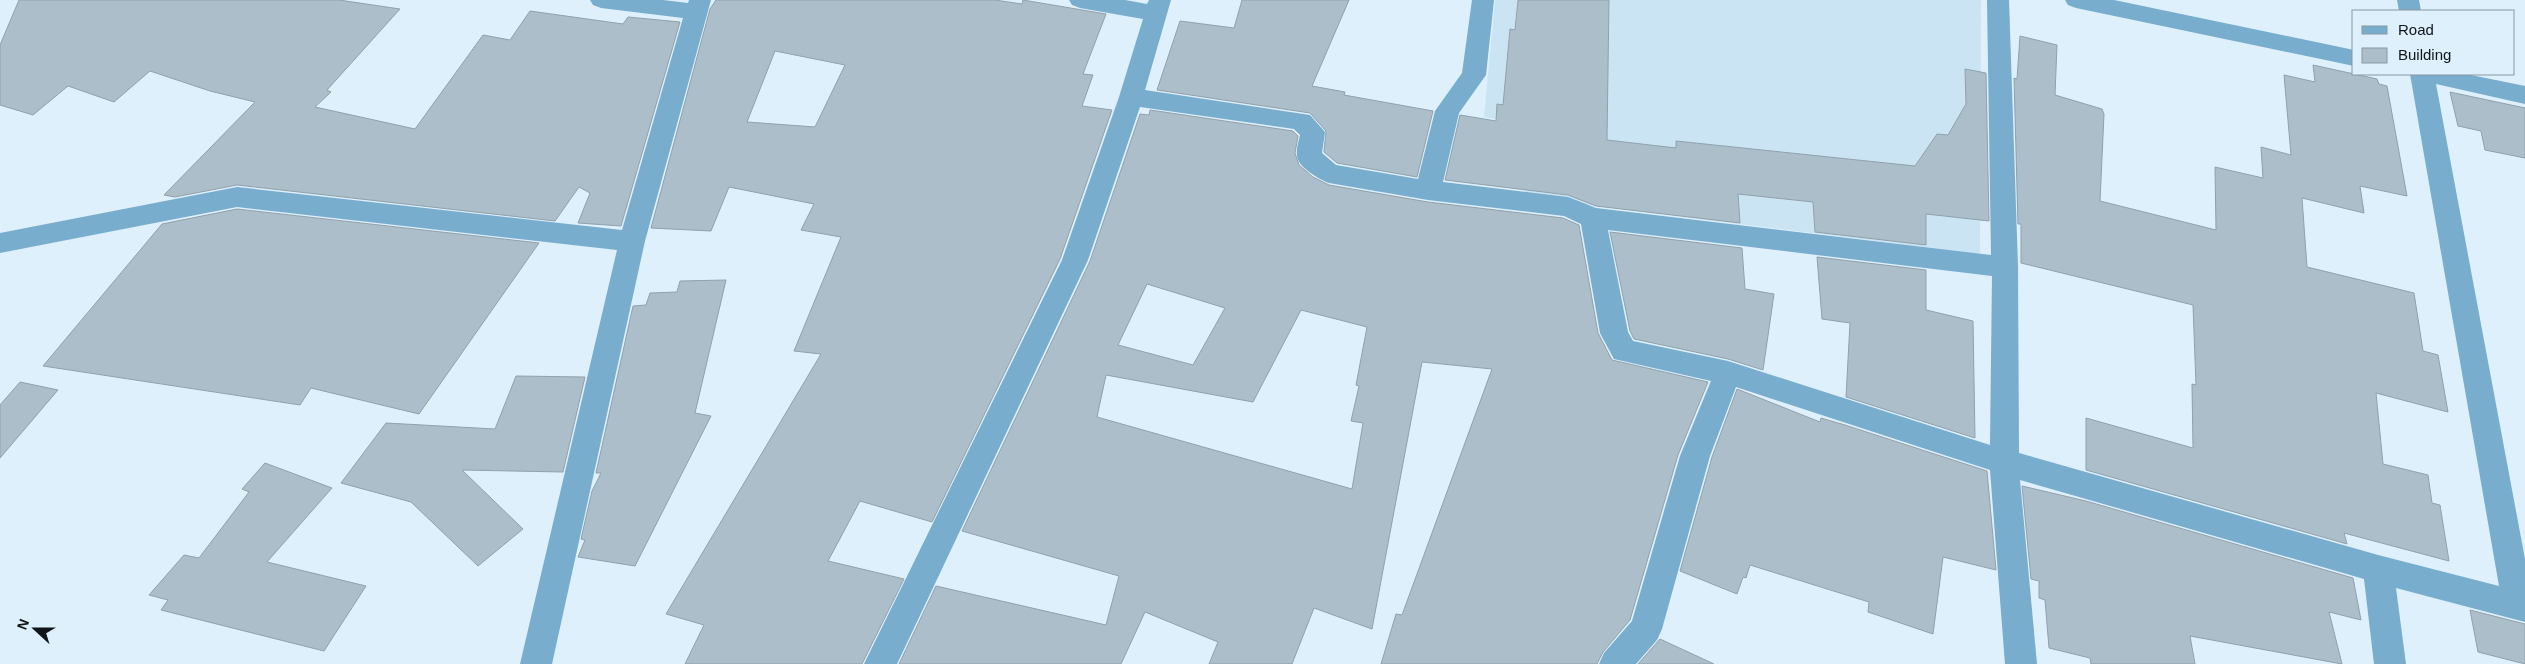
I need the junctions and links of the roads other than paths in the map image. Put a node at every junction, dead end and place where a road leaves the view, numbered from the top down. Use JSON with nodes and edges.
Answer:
{"nodes":[{"id":1,"x":601,"y":0,"type":"edge"},
{"id":2,"x":1080,"y":0,"type":"edge"},
{"id":3,"x":1484,"y":0,"type":"edge"},
{"id":4,"x":1998,"y":0,"type":"edge"},
{"id":5,"x":2076,"y":0,"type":"edge"},
{"id":6,"x":698,"y":6,"type":"edge"},
{"id":7,"x":1158,"y":6,"type":"edge"},
{"id":8,"x":2352,"y":58,"type":"edge"},
{"id":9,"x":2422,"y":75,"type":"edge"},
{"id":10,"x":2433,"y":75,"type":"edge"},
{"id":11,"x":2525,"y":95,"type":"edge"},
{"id":12,"x":1131,"y":97,"type":"junction"},
{"id":13,"x":1428,"y":190,"type":"junction"},
{"id":14,"x":1593,"y":218,"type":"junction"},
{"id":15,"x":632,"y":241,"type":"junction"},
{"id":16,"x":0,"y":243,"type":"edge"},
{"id":17,"x":2005,"y":267,"type":"junction"},
{"id":18,"x":1728,"y":373,"type":"junction"},
{"id":19,"x":2004,"y":462,"type":"junction"},
{"id":20,"x":2378,"y":569,"type":"junction"},
{"id":21,"x":2521,"y":606,"type":"edge"},
{"id":22,"x":536,"y":664,"type":"edge"},
{"id":23,"x":880,"y":664,"type":"edge"},
{"id":24,"x":1615,"y":664,"type":"edge"},
{"id":25,"x":2021,"y":664,"type":"edge"},
{"id":26,"x":2390,"y":664,"type":"edge"}],
"edges":[{"from":1,"to":6,"type":"street"},
{"from":2,"to":7,"type":"street"},
{"from":3,"to":13,"type":"street"},
{"from":4,"to":17,"type":"street"},
{"from":5,"to":8,"type":"street"},
{"from":6,"to":15,"type":"street"},
{"from":7,"to":12,"type":"street"},
{"from":9,"to":21,"type":"street"},
{"from":10,"to":11,"type":"street"},
{"from":12,"to":13,"type":"street"},
{"from":12,"to":23,"type":"street"},
{"from":13,"to":14,"type":"street"},
{"from":14,"to":17,"type":"street"},
{"from":14,"to":18,"type":"street"},
{"from":15,"to":16,"type":"street"},
{"from":15,"to":22,"type":"street"},
{"from":17,"to":19,"type":"street"},
{"from":18,"to":19,"type":"street"},
{"from":18,"to":24,"type":"street"},
{"from":19,"to":20,"type":"street"},
{"from":19,"to":25,"type":"street"},
{"from":20,"to":21,"type":"street"},
{"from":20,"to":26,"type":"street"}]}
